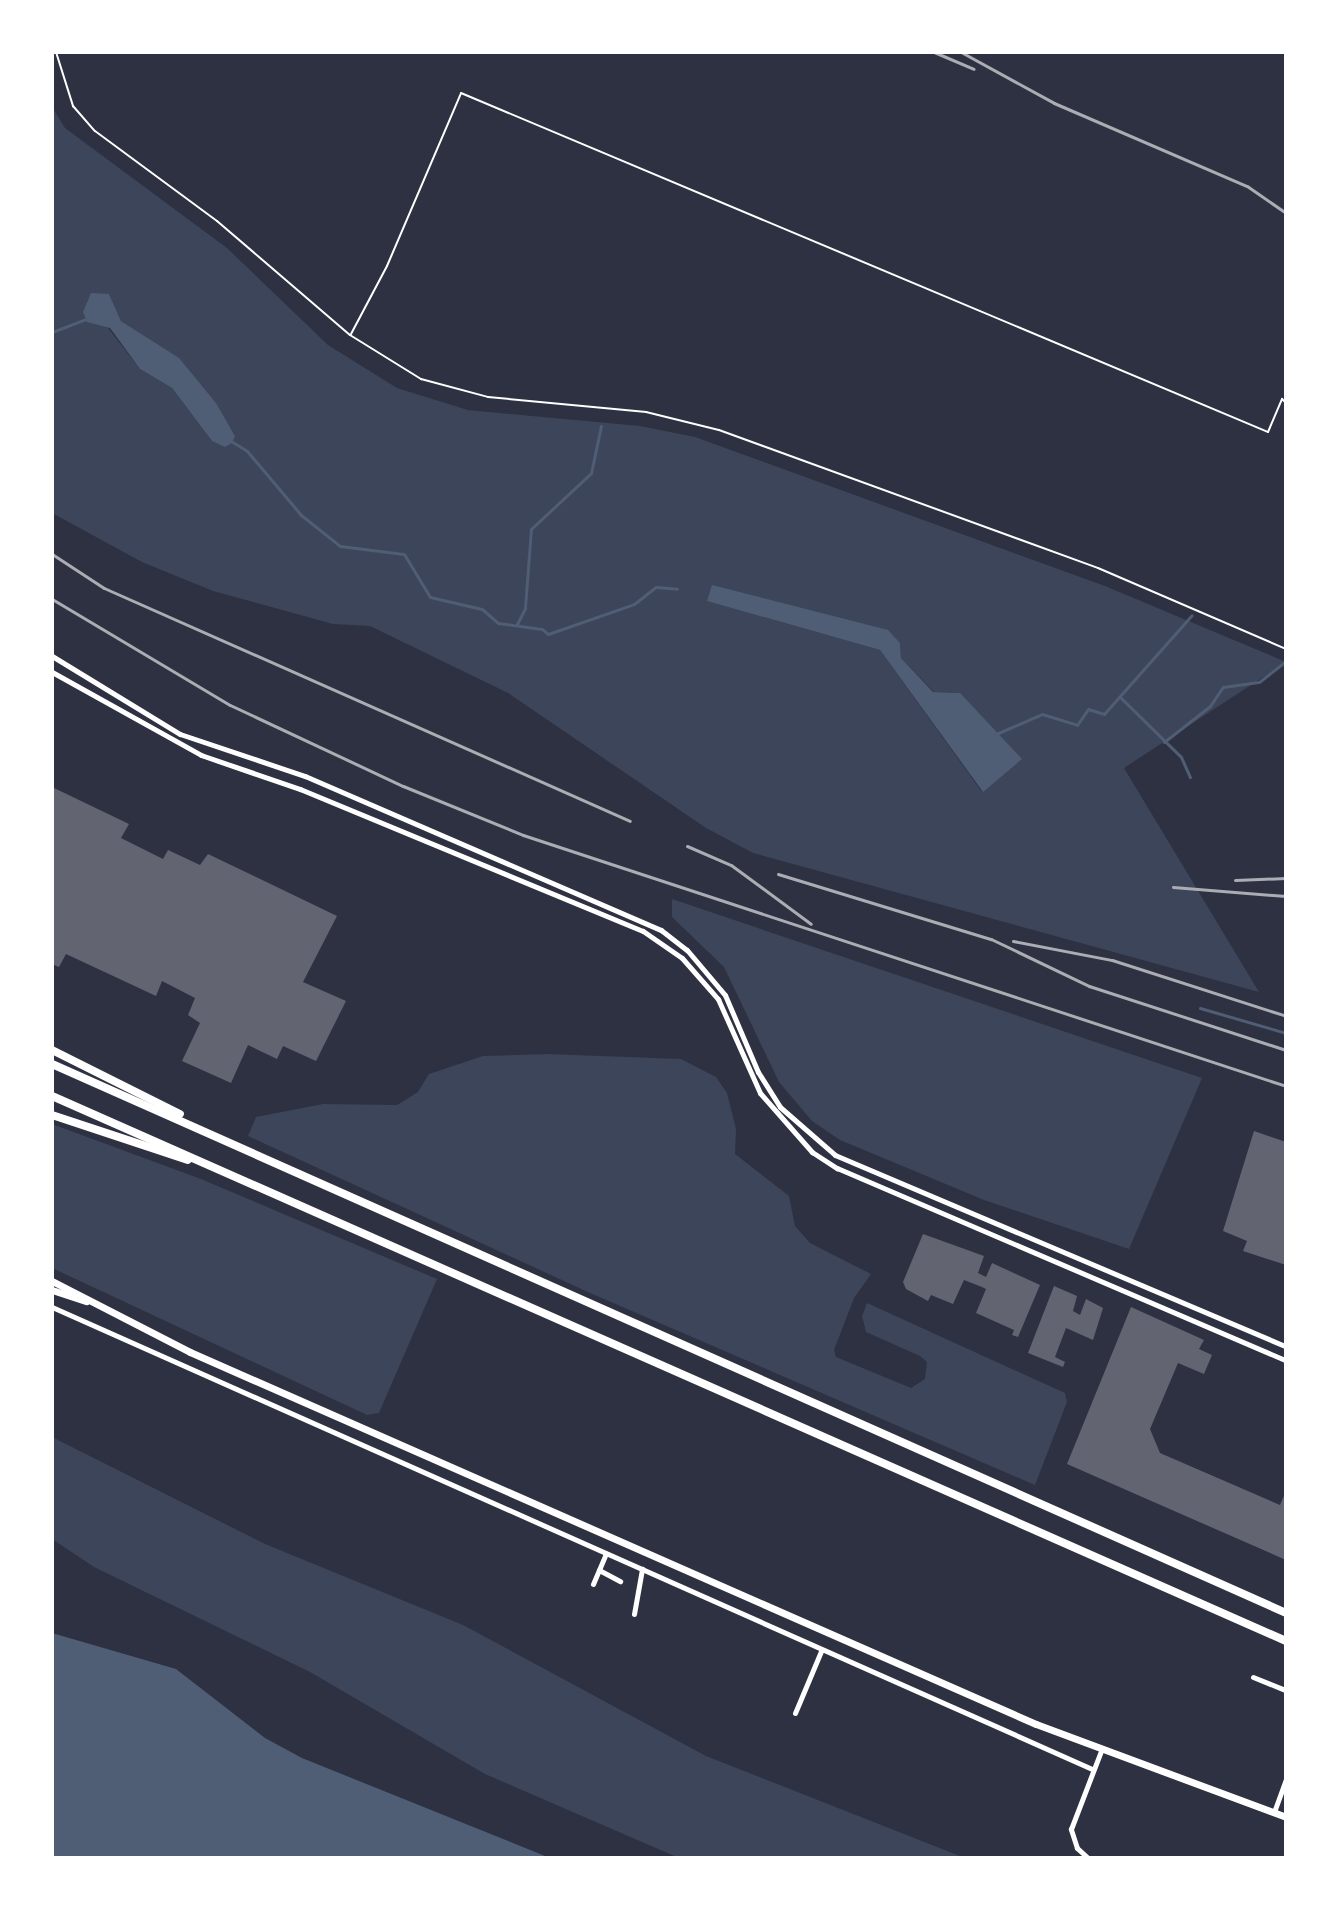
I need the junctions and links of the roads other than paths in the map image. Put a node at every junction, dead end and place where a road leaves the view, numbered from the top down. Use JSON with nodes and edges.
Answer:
{"nodes":[{"id":1,"x":56,"y":52,"type":"edge"},
{"id":2,"x":350,"y":335,"type":"junction"},
{"id":3,"x":1286,"y":403,"type":"edge"},
{"id":4,"x":1286,"y":649,"type":"edge"},
{"id":5,"x":52,"y":656,"type":"edge"},
{"id":6,"x":52,"y":672,"type":"edge"},
{"id":7,"x":142,"y":713,"type":"junction"},
{"id":8,"x":137,"y":721,"type":"junction"},
{"id":9,"x":52,"y":1050,"type":"edge"},
{"id":10,"x":52,"y":1064,"type":"edge"},
{"id":11,"x":52,"y":1096,"type":"edge"},
{"id":12,"x":52,"y":1115,"type":"edge"},
{"id":13,"x":262,"y":1155,"type":"junction"},
{"id":14,"x":227,"y":1172,"type":"junction"},
{"id":15,"x":52,"y":1281,"type":"edge"},
{"id":16,"x":52,"y":1290,"type":"edge"},
{"id":17,"x":86,"y":1301,"type":"junction"},
{"id":18,"x":52,"y":1307,"type":"edge"},
{"id":19,"x":1286,"y":1346,"type":"edge"},
{"id":20,"x":1286,"y":1360,"type":"edge"},
{"id":21,"x":606,"y":1554,"type":"junction"},
{"id":22,"x":642,"y":1569,"type":"junction"},
{"id":23,"x":599,"y":1570,"type":"junction"},
{"id":24,"x":620,"y":1581,"type":"dead end"},
{"id":25,"x":593,"y":1584,"type":"dead end"},
{"id":26,"x":1286,"y":1613,"type":"edge"},
{"id":27,"x":634,"y":1614,"type":"dead end"},
{"id":28,"x":1286,"y":1641,"type":"edge"},
{"id":29,"x":821,"y":1651,"type":"junction"},
{"id":30,"x":1253,"y":1677,"type":"dead end"},
{"id":31,"x":1286,"y":1690,"type":"edge"},
{"id":32,"x":795,"y":1713,"type":"dead end"},
{"id":33,"x":1101,"y":1751,"type":"junction"},
{"id":34,"x":1092,"y":1769,"type":"junction"},
{"id":35,"x":1286,"y":1779,"type":"edge"},
{"id":36,"x":1274,"y":1812,"type":"junction"},
{"id":37,"x":1286,"y":1817,"type":"edge"},
{"id":38,"x":1088,"y":1858,"type":"edge"}],
"edges":[{"from":1,"to":2,"type":"lane"},
{"from":2,"to":3,"type":"lane"},
{"from":2,"to":4,"type":"lane"},
{"from":5,"to":7,"type":"street"},
{"from":6,"to":8,"type":"street"},
{"from":7,"to":8,"type":"street"},
{"from":7,"to":19,"type":"street"},
{"from":8,"to":20,"type":"street"},
{"from":9,"to":13,"type":"highway"},
{"from":10,"to":13,"type":"highway"},
{"from":11,"to":14,"type":"highway"},
{"from":12,"to":14,"type":"highway"},
{"from":13,"to":26,"type":"highway"},
{"from":14,"to":28,"type":"highway"},
{"from":15,"to":17,"type":"main road"},
{"from":16,"to":17,"type":"main road"},
{"from":17,"to":33,"type":"main road"},
{"from":18,"to":21,"type":"street"},
{"from":21,"to":22,"type":"street"},
{"from":21,"to":23,"type":"street"},
{"from":22,"to":27,"type":"street"},
{"from":22,"to":29,"type":"street"},
{"from":23,"to":24,"type":"street"},
{"from":23,"to":25,"type":"street"},
{"from":29,"to":32,"type":"street"},
{"from":29,"to":34,"type":"street"},
{"from":30,"to":31,"type":"street"},
{"from":33,"to":34,"type":"street"},
{"from":33,"to":36,"type":"main road"},
{"from":34,"to":38,"type":"street"},
{"from":35,"to":36,"type":"street"},
{"from":36,"to":37,"type":"main road"}]}
